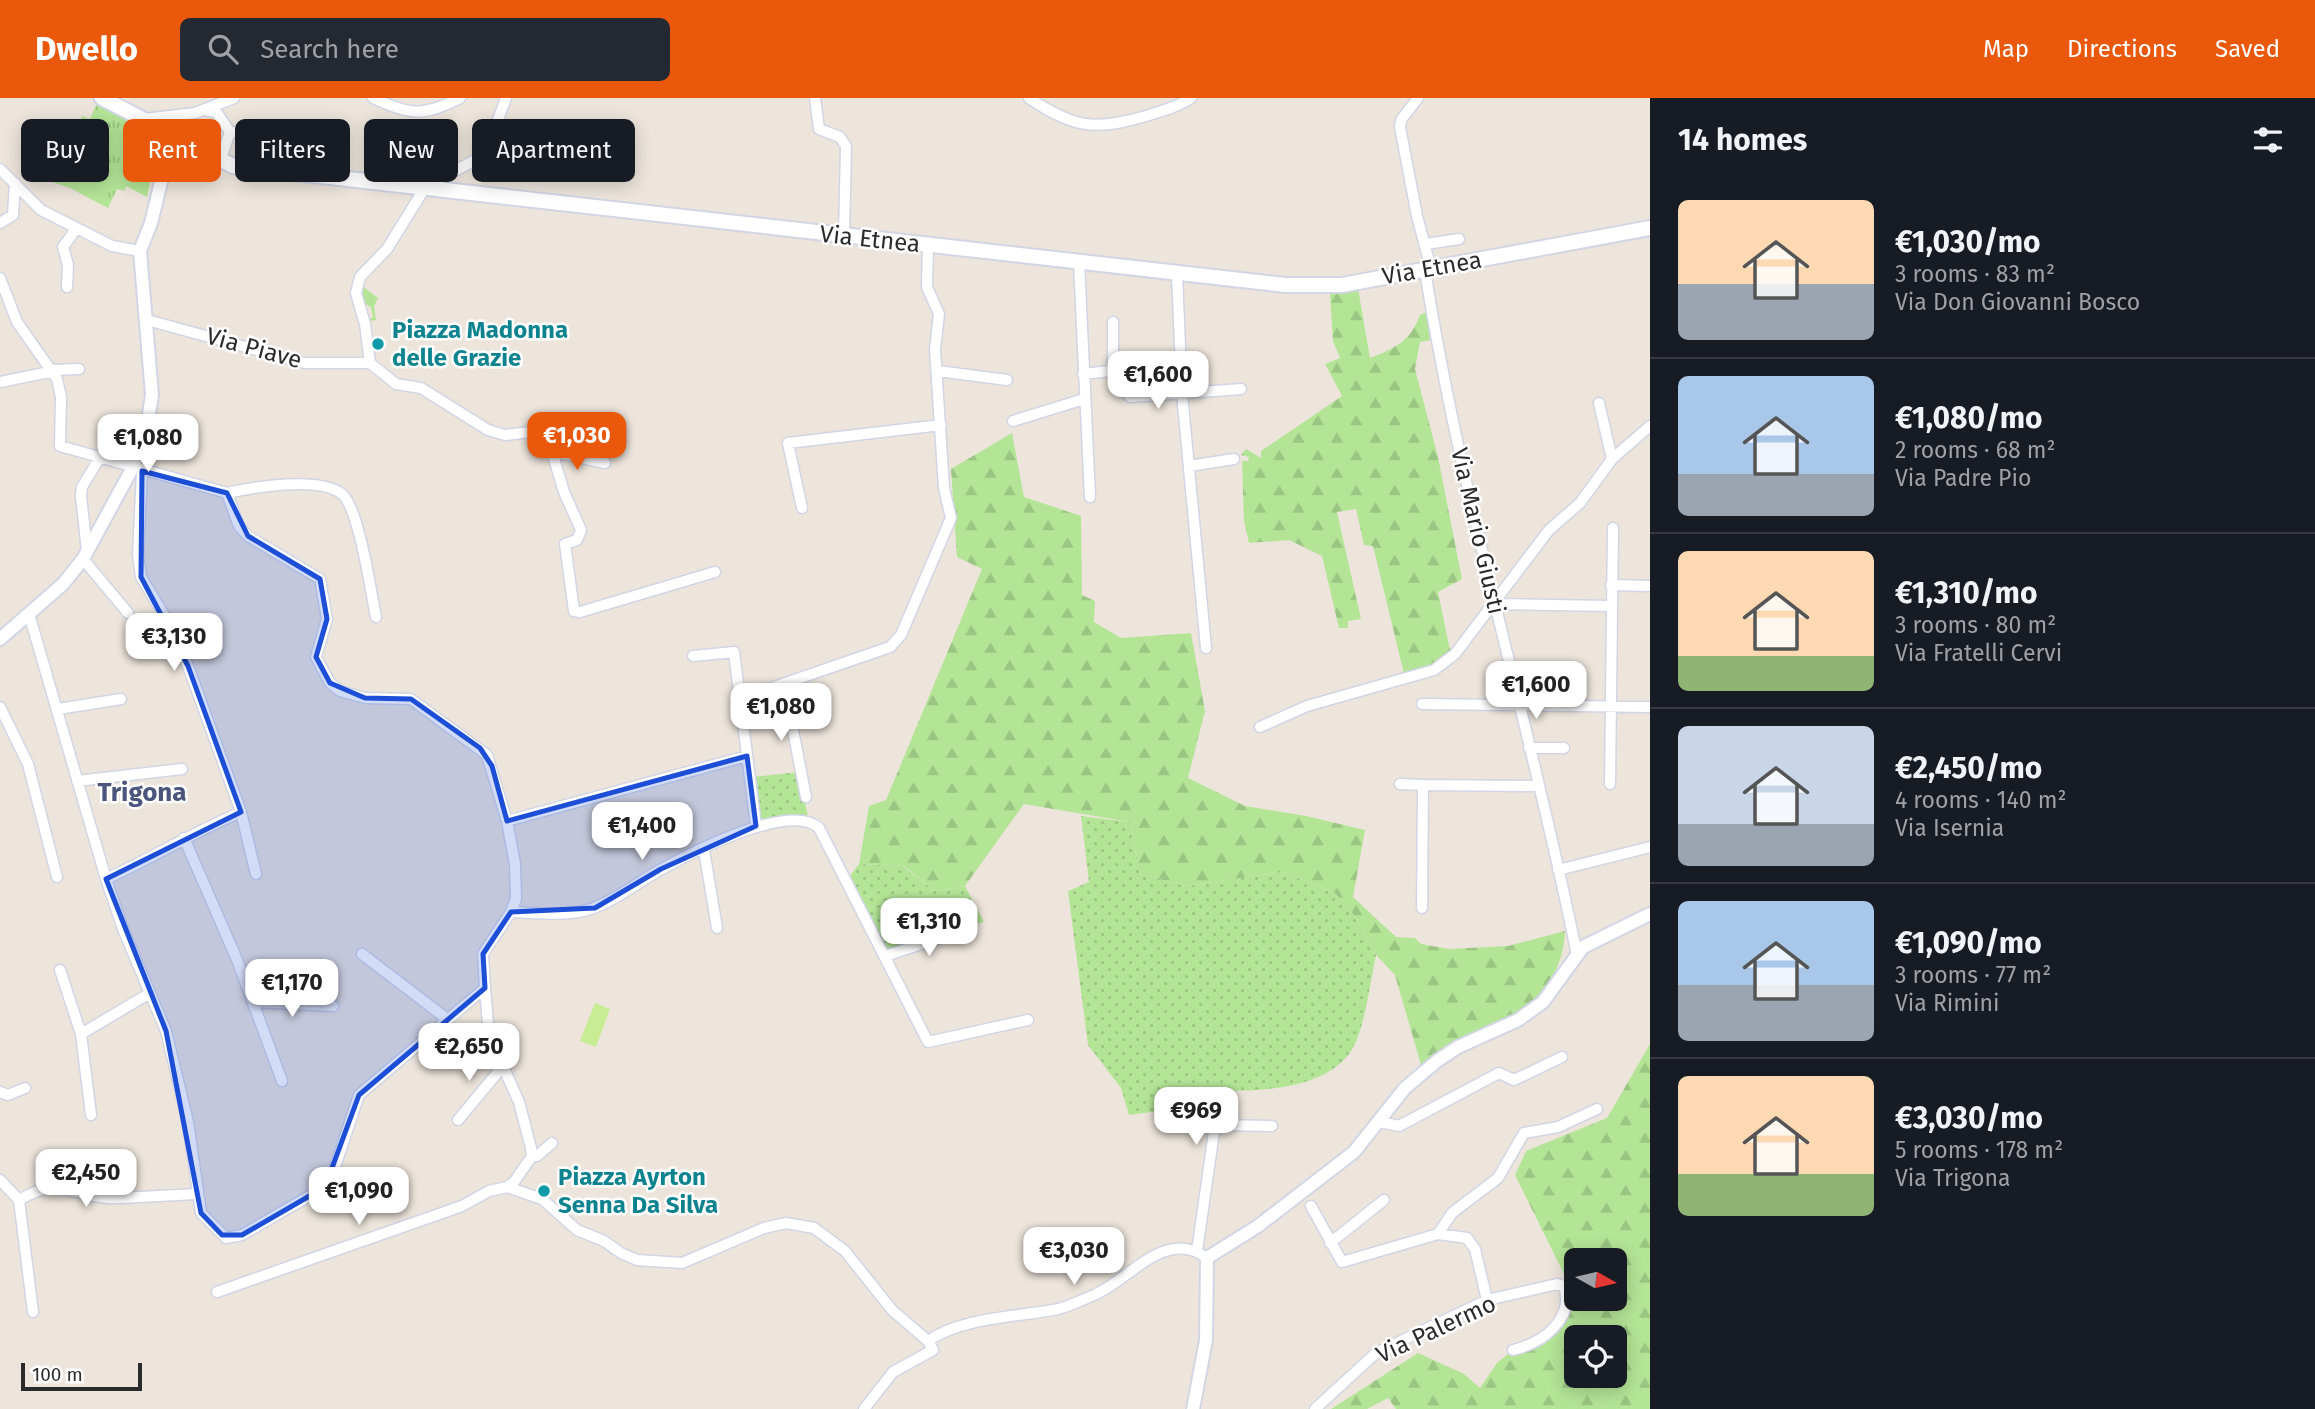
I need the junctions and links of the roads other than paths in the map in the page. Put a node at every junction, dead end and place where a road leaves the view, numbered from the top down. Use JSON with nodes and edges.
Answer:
{"nodes":[{"id":1,"x":102,"y":98,"type":"edge"},
{"id":2,"x":234,"y":98,"type":"edge"},
{"id":3,"x":373,"y":98,"type":"edge"},
{"id":4,"x":460,"y":98,"type":"edge"},
{"id":5,"x":506,"y":98,"type":"edge"},
{"id":6,"x":815,"y":98,"type":"edge"},
{"id":7,"x":1029,"y":98,"type":"edge"},
{"id":8,"x":1191,"y":98,"type":"edge"},
{"id":9,"x":1418,"y":98,"type":"edge"},
{"id":10,"x":204,"y":109,"type":"junction"},
{"id":11,"x":138,"y":119,"type":"edge"},
{"id":12,"x":148,"y":119,"type":"edge"},
{"id":13,"x":230,"y":132,"type":"junction"},
{"id":14,"x":235,"y":132,"type":"edge"},
{"id":15,"x":221,"y":158,"type":"edge"},
{"id":16,"x":221,"y":161,"type":"edge"},
{"id":17,"x":0,"y":169,"type":"edge"},
{"id":18,"x":161,"y":182,"type":"edge"},
{"id":19,"x":15,"y":183,"type":"junction"},
{"id":20,"x":426,"y":186,"type":"junction"},
{"id":21,"x":0,"y":223,"type":"edge"},
{"id":22,"x":1650,"y":228,"type":"edge"},
{"id":23,"x":76,"y":229,"type":"junction"},
{"id":24,"x":844,"y":236,"type":"junction"},
{"id":25,"x":1460,"y":239,"type":"dead end"},
{"id":26,"x":1426,"y":244,"type":"junction"},
{"id":27,"x":928,"y":245,"type":"junction"},
{"id":28,"x":140,"y":251,"type":"junction"},
{"id":29,"x":1079,"y":262,"type":"junction"},
{"id":30,"x":1428,"y":269,"type":"junction"},
{"id":31,"x":1177,"y":274,"type":"junction"},
{"id":32,"x":0,"y":278,"type":"edge"},
{"id":33,"x":67,"y":287,"type":"dead end"},
{"id":34,"x":147,"y":320,"type":"junction"},
{"id":35,"x":1113,"y":322,"type":"dead end"},
{"id":36,"x":370,"y":363,"type":"junction"},
{"id":37,"x":79,"y":369,"type":"dead end"},
{"id":38,"x":54,"y":371,"type":"junction"},
{"id":39,"x":938,"y":371,"type":"junction"},
{"id":40,"x":1083,"y":374,"type":"junction"},
{"id":41,"x":1113,"y":375,"type":"junction"},
{"id":42,"x":1007,"y":380,"type":"dead end"},
{"id":43,"x":0,"y":382,"type":"edge"},
{"id":44,"x":1241,"y":389,"type":"dead end"},
{"id":45,"x":1182,"y":394,"type":"junction"},
{"id":46,"x":1084,"y":399,"type":"junction"},
{"id":47,"x":1599,"y":403,"type":"dead end"},
{"id":48,"x":1013,"y":421,"type":"dead end"},
{"id":49,"x":941,"y":425,"type":"junction"},
{"id":50,"x":1650,"y":426,"type":"edge"},
{"id":51,"x":554,"y":452,"type":"junction"},
{"id":52,"x":100,"y":457,"type":"junction"},
{"id":53,"x":1234,"y":459,"type":"dead end"},
{"id":54,"x":1612,"y":459,"type":"junction"},
{"id":55,"x":605,"y":463,"type":"dead end"},
{"id":56,"x":1189,"y":466,"type":"junction"},
{"id":57,"x":137,"y":469,"type":"junction"},
{"id":58,"x":227,"y":493,"type":"junction"},
{"id":59,"x":1090,"y":497,"type":"dead end"},
{"id":60,"x":802,"y":508,"type":"dead end"},
{"id":61,"x":1612,"y":528,"type":"dead end"},
{"id":62,"x":85,"y":555,"type":"junction"},
{"id":63,"x":715,"y":572,"type":"dead end"},
{"id":64,"x":1611,"y":585,"type":"junction"},
{"id":65,"x":1650,"y":586,"type":"edge"},
{"id":66,"x":1495,"y":604,"type":"junction"},
{"id":67,"x":1610,"y":606,"type":"junction"},
{"id":68,"x":29,"y":614,"type":"junction"},
{"id":69,"x":128,"y":614,"type":"dead end"},
{"id":70,"x":376,"y":617,"type":"dead end"},
{"id":71,"x":0,"y":639,"type":"edge"},
{"id":72,"x":1206,"y":648,"type":"dead end"},
{"id":73,"x":693,"y":656,"type":"dead end"},
{"id":74,"x":784,"y":684,"type":"junction"},
{"id":75,"x":121,"y":699,"type":"dead end"},
{"id":76,"x":739,"y":699,"type":"junction"},
{"id":77,"x":1422,"y":704,"type":"dead end"},
{"id":78,"x":1519,"y":705,"type":"junction"},
{"id":79,"x":1611,"y":706,"type":"junction"},
{"id":80,"x":0,"y":707,"type":"edge"},
{"id":81,"x":1650,"y":707,"type":"edge"},
{"id":82,"x":58,"y":709,"type":"junction"},
{"id":83,"x":1261,"y":727,"type":"dead end"},
{"id":84,"x":1564,"y":747,"type":"dead end"},
{"id":85,"x":1529,"y":748,"type":"junction"},
{"id":86,"x":747,"y":756,"type":"junction"},
{"id":87,"x":182,"y":769,"type":"dead end"},
{"id":88,"x":78,"y":781,"type":"junction"},
{"id":89,"x":1610,"y":783,"type":"dead end"},
{"id":90,"x":1400,"y":784,"type":"dead end"},
{"id":91,"x":1423,"y":785,"type":"junction"},
{"id":92,"x":1538,"y":786,"type":"junction"},
{"id":93,"x":806,"y":797,"type":"dead end"},
{"id":94,"x":241,"y":812,"type":"junction"},
{"id":95,"x":506,"y":821,"type":"junction"},
{"id":96,"x":756,"y":826,"type":"junction"},
{"id":97,"x":184,"y":838,"type":"junction"},
{"id":98,"x":1650,"y":847,"type":"edge"},
{"id":99,"x":704,"y":850,"type":"junction"},
{"id":100,"x":1558,"y":870,"type":"junction"},
{"id":101,"x":256,"y":874,"type":"dead end"},
{"id":102,"x":57,"y":877,"type":"dead end"},
{"id":103,"x":106,"y":879,"type":"junction"},
{"id":104,"x":1422,"y":908,"type":"dead end"},
{"id":105,"x":511,"y":912,"type":"junction"},
{"id":106,"x":1650,"y":914,"type":"edge"},
{"id":107,"x":717,"y":928,"type":"dead end"},
{"id":108,"x":964,"y":930,"type":"dead end"},
{"id":109,"x":362,"y":954,"type":"dead end"},
{"id":110,"x":1577,"y":955,"type":"junction"},
{"id":111,"x":885,"y":956,"type":"junction"},
{"id":112,"x":60,"y":971,"type":"dead end"},
{"id":113,"x":485,"y":988,"type":"junction"},
{"id":114,"x":150,"y":993,"type":"junction"},
{"id":115,"x":253,"y":1002,"type":"junction"},
{"id":116,"x":333,"y":1006,"type":"dead end"},
{"id":117,"x":447,"y":1019,"type":"junction"},
{"id":118,"x":1028,"y":1020,"type":"dead end"},
{"id":119,"x":81,"y":1034,"type":"junction"},
{"id":120,"x":1562,"y":1057,"type":"dead end"},
{"id":121,"x":503,"y":1066,"type":"junction"},
{"id":122,"x":280,"y":1077,"type":"dead end"},
{"id":123,"x":25,"y":1087,"type":"dead end"},
{"id":124,"x":0,"y":1092,"type":"edge"},
{"id":125,"x":1597,"y":1109,"type":"dead end"},
{"id":126,"x":91,"y":1115,"type":"dead end"},
{"id":127,"x":458,"y":1120,"type":"dead end"},
{"id":128,"x":1380,"y":1122,"type":"junction"},
{"id":129,"x":1272,"y":1126,"type":"dead end"},
{"id":130,"x":552,"y":1143,"type":"dead end"},
{"id":131,"x":532,"y":1156,"type":"junction"},
{"id":132,"x":0,"y":1180,"type":"edge"},
{"id":133,"x":507,"y":1187,"type":"junction"},
{"id":134,"x":197,"y":1194,"type":"junction"},
{"id":135,"x":19,"y":1200,"type":"junction"},
{"id":136,"x":1384,"y":1200,"type":"dead end"},
{"id":137,"x":1311,"y":1206,"type":"dead end"},
{"id":138,"x":1437,"y":1234,"type":"junction"},
{"id":139,"x":1330,"y":1243,"type":"junction"},
{"id":140,"x":1202,"y":1254,"type":"junction"},
{"id":141,"x":217,"y":1292,"type":"dead end"},
{"id":142,"x":1487,"y":1300,"type":"junction"},
{"id":143,"x":33,"y":1312,"type":"dead end"},
{"id":144,"x":930,"y":1345,"type":"junction"},
{"id":145,"x":1513,"y":1350,"type":"dead end"},
{"id":146,"x":864,"y":1409,"type":"edge"},
{"id":147,"x":1193,"y":1409,"type":"edge"},
{"id":148,"x":1315,"y":1409,"type":"edge"}],
"edges":[{"from":1,"to":11,"type":"main road","name":"Via Etnea"},
{"from":2,"to":10,"type":"street"},
{"from":3,"to":4,"type":"street"},
{"from":5,"to":20,"type":"street"},
{"from":6,"to":24,"type":"street"},
{"from":7,"to":8,"type":"street"},
{"from":9,"to":26,"type":"street","name":"Via Mario Giusti"},
{"from":10,"to":12,"type":"street"},
{"from":10,"to":13,"type":"street"},
{"from":13,"to":14,"type":"street"},
{"from":13,"to":15,"type":"street"},
{"from":16,"to":20,"type":"main road","name":"Via Etnea"},
{"from":17,"to":19,"type":"street"},
{"from":18,"to":28,"type":"street"},
{"from":19,"to":21,"type":"street"},
{"from":19,"to":23,"type":"street"},
{"from":20,"to":24,"type":"main road","name":"Via Etnea"},
{"from":20,"to":36,"type":"street"},
{"from":22,"to":30,"type":"main road","name":"Via Etnea"},
{"from":23,"to":28,"type":"street"},
{"from":23,"to":33,"type":"street"},
{"from":24,"to":27,"type":"main road","name":"Via Etnea"},
{"from":25,"to":26,"type":"street"},
{"from":26,"to":30,"type":"street","name":"Via Mario Giusti"},
{"from":27,"to":29,"type":"main road","name":"Via Etnea"},
{"from":27,"to":39,"type":"street"},
{"from":28,"to":34,"type":"street"},
{"from":29,"to":31,"type":"main road","name":"Via Etnea"},
{"from":29,"to":40,"type":"street"},
{"from":30,"to":31,"type":"main road","name":"Via Etnea"},
{"from":30,"to":66,"type":"street","name":"Via Mario Giusti"},
{"from":31,"to":45,"type":"street"},
{"from":32,"to":38,"type":"street"},
{"from":34,"to":36,"type":"street","name":"Via Piave"},
{"from":34,"to":57,"type":"street"},
{"from":35,"to":41,"type":"street"},
{"from":36,"to":51,"type":"street"},
{"from":37,"to":38,"type":"street"},
{"from":38,"to":43,"type":"street"},
{"from":38,"to":52,"type":"street"},
{"from":39,"to":42,"type":"street"},
{"from":39,"to":49,"type":"street"},
{"from":40,"to":41,"type":"street"},
{"from":40,"to":46,"type":"street"},
{"from":41,"to":45,"type":"street"},
{"from":44,"to":45,"type":"street"},
{"from":45,"to":56,"type":"street"},
{"from":46,"to":48,"type":"street"},
{"from":46,"to":59,"type":"street"},
{"from":47,"to":54,"type":"street"},
{"from":49,"to":60,"type":"street"},
{"from":49,"to":74,"type":"street"},
{"from":50,"to":54,"type":"street"},
{"from":51,"to":55,"type":"street"},
{"from":51,"to":63,"type":"street"},
{"from":52,"to":57,"type":"street"},
{"from":52,"to":62,"type":"street"},
{"from":53,"to":56,"type":"street"},
{"from":54,"to":66,"type":"street"},
{"from":56,"to":72,"type":"street"},
{"from":57,"to":58,"type":"street"},
{"from":57,"to":62,"type":"street"},
{"from":57,"to":94,"type":"street"},
{"from":58,"to":70,"type":"street"},
{"from":58,"to":95,"type":"street"},
{"from":61,"to":64,"type":"street"},
{"from":62,"to":68,"type":"street"},
{"from":62,"to":69,"type":"street"},
{"from":64,"to":65,"type":"street"},
{"from":64,"to":67,"type":"street"},
{"from":66,"to":67,"type":"street"},
{"from":66,"to":78,"type":"street","name":"Via Mario Giusti"},
{"from":66,"to":83,"type":"street"},
{"from":67,"to":79,"type":"street"},
{"from":68,"to":71,"type":"street"},
{"from":68,"to":82,"type":"street"},
{"from":73,"to":76,"type":"street"},
{"from":74,"to":76,"type":"street"},
{"from":74,"to":93,"type":"street"},
{"from":75,"to":82,"type":"street"},
{"from":76,"to":86,"type":"street"},
{"from":77,"to":78,"type":"street"},
{"from":78,"to":79,"type":"street"},
{"from":78,"to":85,"type":"street","name":"Via Mario Giusti"},
{"from":79,"to":81,"type":"street"},
{"from":79,"to":89,"type":"street"},
{"from":80,"to":102,"type":"street"},
{"from":82,"to":88,"type":"street"},
{"from":84,"to":85,"type":"street"},
{"from":85,"to":92,"type":"street","name":"Via Mario Giusti"},
{"from":86,"to":95,"type":"street"},
{"from":86,"to":96,"type":"street"},
{"from":87,"to":88,"type":"street"},
{"from":88,"to":103,"type":"street"},
{"from":90,"to":91,"type":"street"},
{"from":91,"to":92,"type":"street"},
{"from":91,"to":104,"type":"street"},
{"from":92,"to":100,"type":"street","name":"Via Mario Giusti"},
{"from":94,"to":97,"type":"street"},
{"from":94,"to":101,"type":"street"},
{"from":95,"to":105,"type":"street"},
{"from":96,"to":99,"type":"street"},
{"from":96,"to":111,"type":"street"},
{"from":97,"to":103,"type":"street"},
{"from":97,"to":115,"type":"street"},
{"from":98,"to":100,"type":"street"},
{"from":99,"to":105,"type":"street"},
{"from":99,"to":107,"type":"street"},
{"from":100,"to":110,"type":"street","name":"Via Mario Giusti"},
{"from":103,"to":114,"type":"street"},
{"from":105,"to":113,"type":"street"},
{"from":106,"to":110,"type":"street"},
{"from":108,"to":111,"type":"street"},
{"from":109,"to":117,"type":"street"},
{"from":110,"to":128,"type":"street"},
{"from":111,"to":118,"type":"street"},
{"from":112,"to":119,"type":"street"},
{"from":113,"to":117,"type":"street"},
{"from":113,"to":121,"type":"street"},
{"from":114,"to":119,"type":"street"},
{"from":114,"to":134,"type":"street"},
{"from":115,"to":116,"type":"street"},
{"from":115,"to":122,"type":"street"},
{"from":117,"to":134,"type":"street"},
{"from":119,"to":126,"type":"street"},
{"from":120,"to":128,"type":"street"},
{"from":121,"to":127,"type":"street"},
{"from":121,"to":131,"type":"street"},
{"from":123,"to":124,"type":"street"},
{"from":125,"to":138,"type":"street"},
{"from":128,"to":140,"type":"street"},
{"from":129,"to":140,"type":"street"},
{"from":130,"to":131,"type":"street"},
{"from":131,"to":133,"type":"street"},
{"from":132,"to":135,"type":"street"},
{"from":133,"to":141,"type":"street"},
{"from":133,"to":144,"type":"street"},
{"from":134,"to":135,"type":"street"},
{"from":135,"to":143,"type":"street"},
{"from":136,"to":139,"type":"street"},
{"from":137,"to":139,"type":"street"},
{"from":138,"to":139,"type":"street"},
{"from":138,"to":142,"type":"street"},
{"from":140,"to":144,"type":"street"},
{"from":140,"to":147,"type":"street"},
{"from":142,"to":145,"type":"street","name":"Via Palermo"},
{"from":142,"to":148,"type":"street","name":"Via Palermo"},
{"from":144,"to":146,"type":"street"}]}
